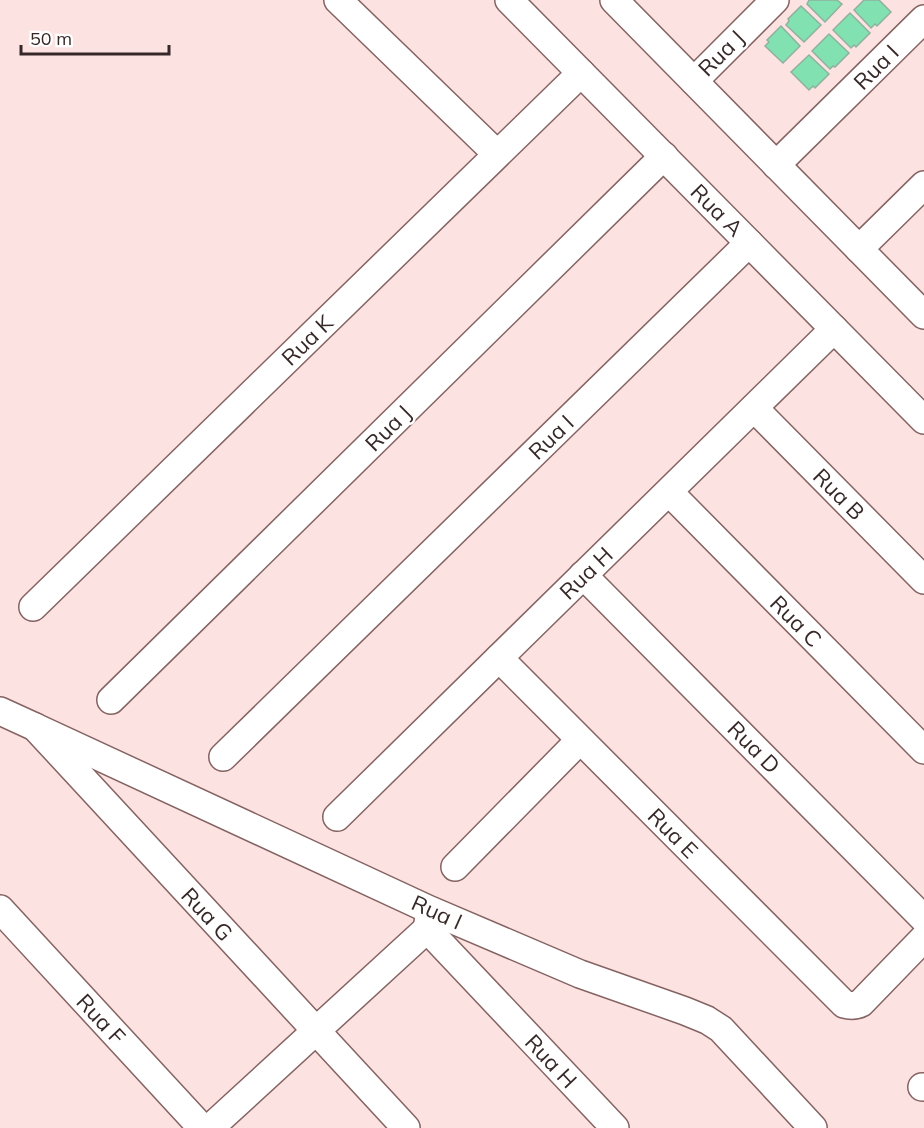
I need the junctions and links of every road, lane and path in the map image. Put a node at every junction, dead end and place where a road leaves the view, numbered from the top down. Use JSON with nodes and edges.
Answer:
{"nodes":[{"id":1,"x":338,"y":0,"type":"edge"},
{"id":2,"x":509,"y":0,"type":"edge"},
{"id":3,"x":615,"y":0,"type":"edge"},
{"id":4,"x":775,"y":0,"type":"edge"},
{"id":5,"x":924,"y":19,"type":"edge"},
{"id":6,"x":581,"y":73,"type":"junction"},
{"id":7,"x":694,"y":81,"type":"junction"},
{"id":8,"x":497,"y":154,"type":"junction"},
{"id":9,"x":664,"y":156,"type":"junction"},
{"id":10,"x":776,"y":165,"type":"junction"},
{"id":11,"x":924,"y":185,"type":"edge"},
{"id":12,"x":750,"y":243,"type":"junction"},
{"id":13,"x":859,"y":249,"type":"junction"},
{"id":14,"x":924,"y":315,"type":"edge"},
{"id":15,"x":834,"y":329,"type":"junction"},
{"id":16,"x":754,"y":408,"type":"junction"},
{"id":17,"x":924,"y":420,"type":"edge"},
{"id":18,"x":669,"y":492,"type":"junction"},
{"id":19,"x":584,"y":575,"type":"junction"},
{"id":20,"x":924,"y":580,"type":"edge"},
{"id":21,"x":33,"y":607,"type":"dead end"},
{"id":22,"x":499,"y":658,"type":"junction"},
{"id":23,"x":111,"y":700,"type":"dead end"},
{"id":24,"x":0,"y":711,"type":"edge"},
{"id":25,"x":35,"y":727,"type":"junction"},
{"id":26,"x":580,"y":740,"type":"junction"},
{"id":27,"x":924,"y":750,"type":"edge"},
{"id":28,"x":223,"y":757,"type":"dead end"},
{"id":29,"x":337,"y":817,"type":"dead end"},
{"id":30,"x":455,"y":867,"type":"dead end"},
{"id":31,"x":0,"y":909,"type":"edge"},
{"id":32,"x":428,"y":919,"type":"junction"},
{"id":33,"x":924,"y":919,"type":"edge"},
{"id":34,"x":924,"y":938,"type":"edge"},
{"id":35,"x":316,"y":1031,"type":"junction"},
{"id":36,"x":202,"y":1128,"type":"edge"},
{"id":37,"x":210,"y":1128,"type":"edge"},
{"id":38,"x":406,"y":1128,"type":"edge"},
{"id":39,"x":615,"y":1128,"type":"edge"},
{"id":40,"x":813,"y":1128,"type":"edge"}],
"edges":[{"from":1,"to":8,"type":"street"},
{"from":2,"to":6,"type":"street","name":"Rua A"},
{"from":3,"to":7,"type":"street"},
{"from":4,"to":7,"type":"street","name":"Rua J"},
{"from":5,"to":10,"type":"street","name":"Rua I"},
{"from":6,"to":8,"type":"street","name":"Rua K"},
{"from":6,"to":9,"type":"street","name":"Rua A"},
{"from":7,"to":10,"type":"street"},
{"from":8,"to":21,"type":"street","name":"Rua K"},
{"from":9,"to":12,"type":"street","name":"Rua A"},
{"from":9,"to":23,"type":"street","name":"Rua J"},
{"from":10,"to":13,"type":"street"},
{"from":11,"to":13,"type":"street"},
{"from":12,"to":15,"type":"street","name":"Rua A"},
{"from":12,"to":28,"type":"street","name":"Rua I"},
{"from":13,"to":14,"type":"street"},
{"from":15,"to":16,"type":"street","name":"Rua H"},
{"from":15,"to":17,"type":"street","name":"Rua A"},
{"from":16,"to":18,"type":"street","name":"Rua H"},
{"from":16,"to":20,"type":"street","name":"Rua B"},
{"from":18,"to":19,"type":"street","name":"Rua H"},
{"from":18,"to":27,"type":"street","name":"Rua C"},
{"from":19,"to":22,"type":"street","name":"Rua H"},
{"from":19,"to":33,"type":"street","name":"Rua D"},
{"from":22,"to":26,"type":"street","name":"Rua E"},
{"from":22,"to":29,"type":"street","name":"Rua H"},
{"from":24,"to":25,"type":"street","name":"Rua G"},
{"from":25,"to":32,"type":"street","name":"Rua I"},
{"from":25,"to":35,"type":"street","name":"Rua G"},
{"from":26,"to":30,"type":"street"},
{"from":26,"to":34,"type":"street","name":"Rua E"},
{"from":31,"to":36,"type":"street","name":"Rua F"},
{"from":32,"to":35,"type":"street"},
{"from":32,"to":39,"type":"street","name":"Rua H"},
{"from":32,"to":40,"type":"street","name":"Rua I"},
{"from":35,"to":37,"type":"street"},
{"from":35,"to":38,"type":"street","name":"Rua G"}]}
